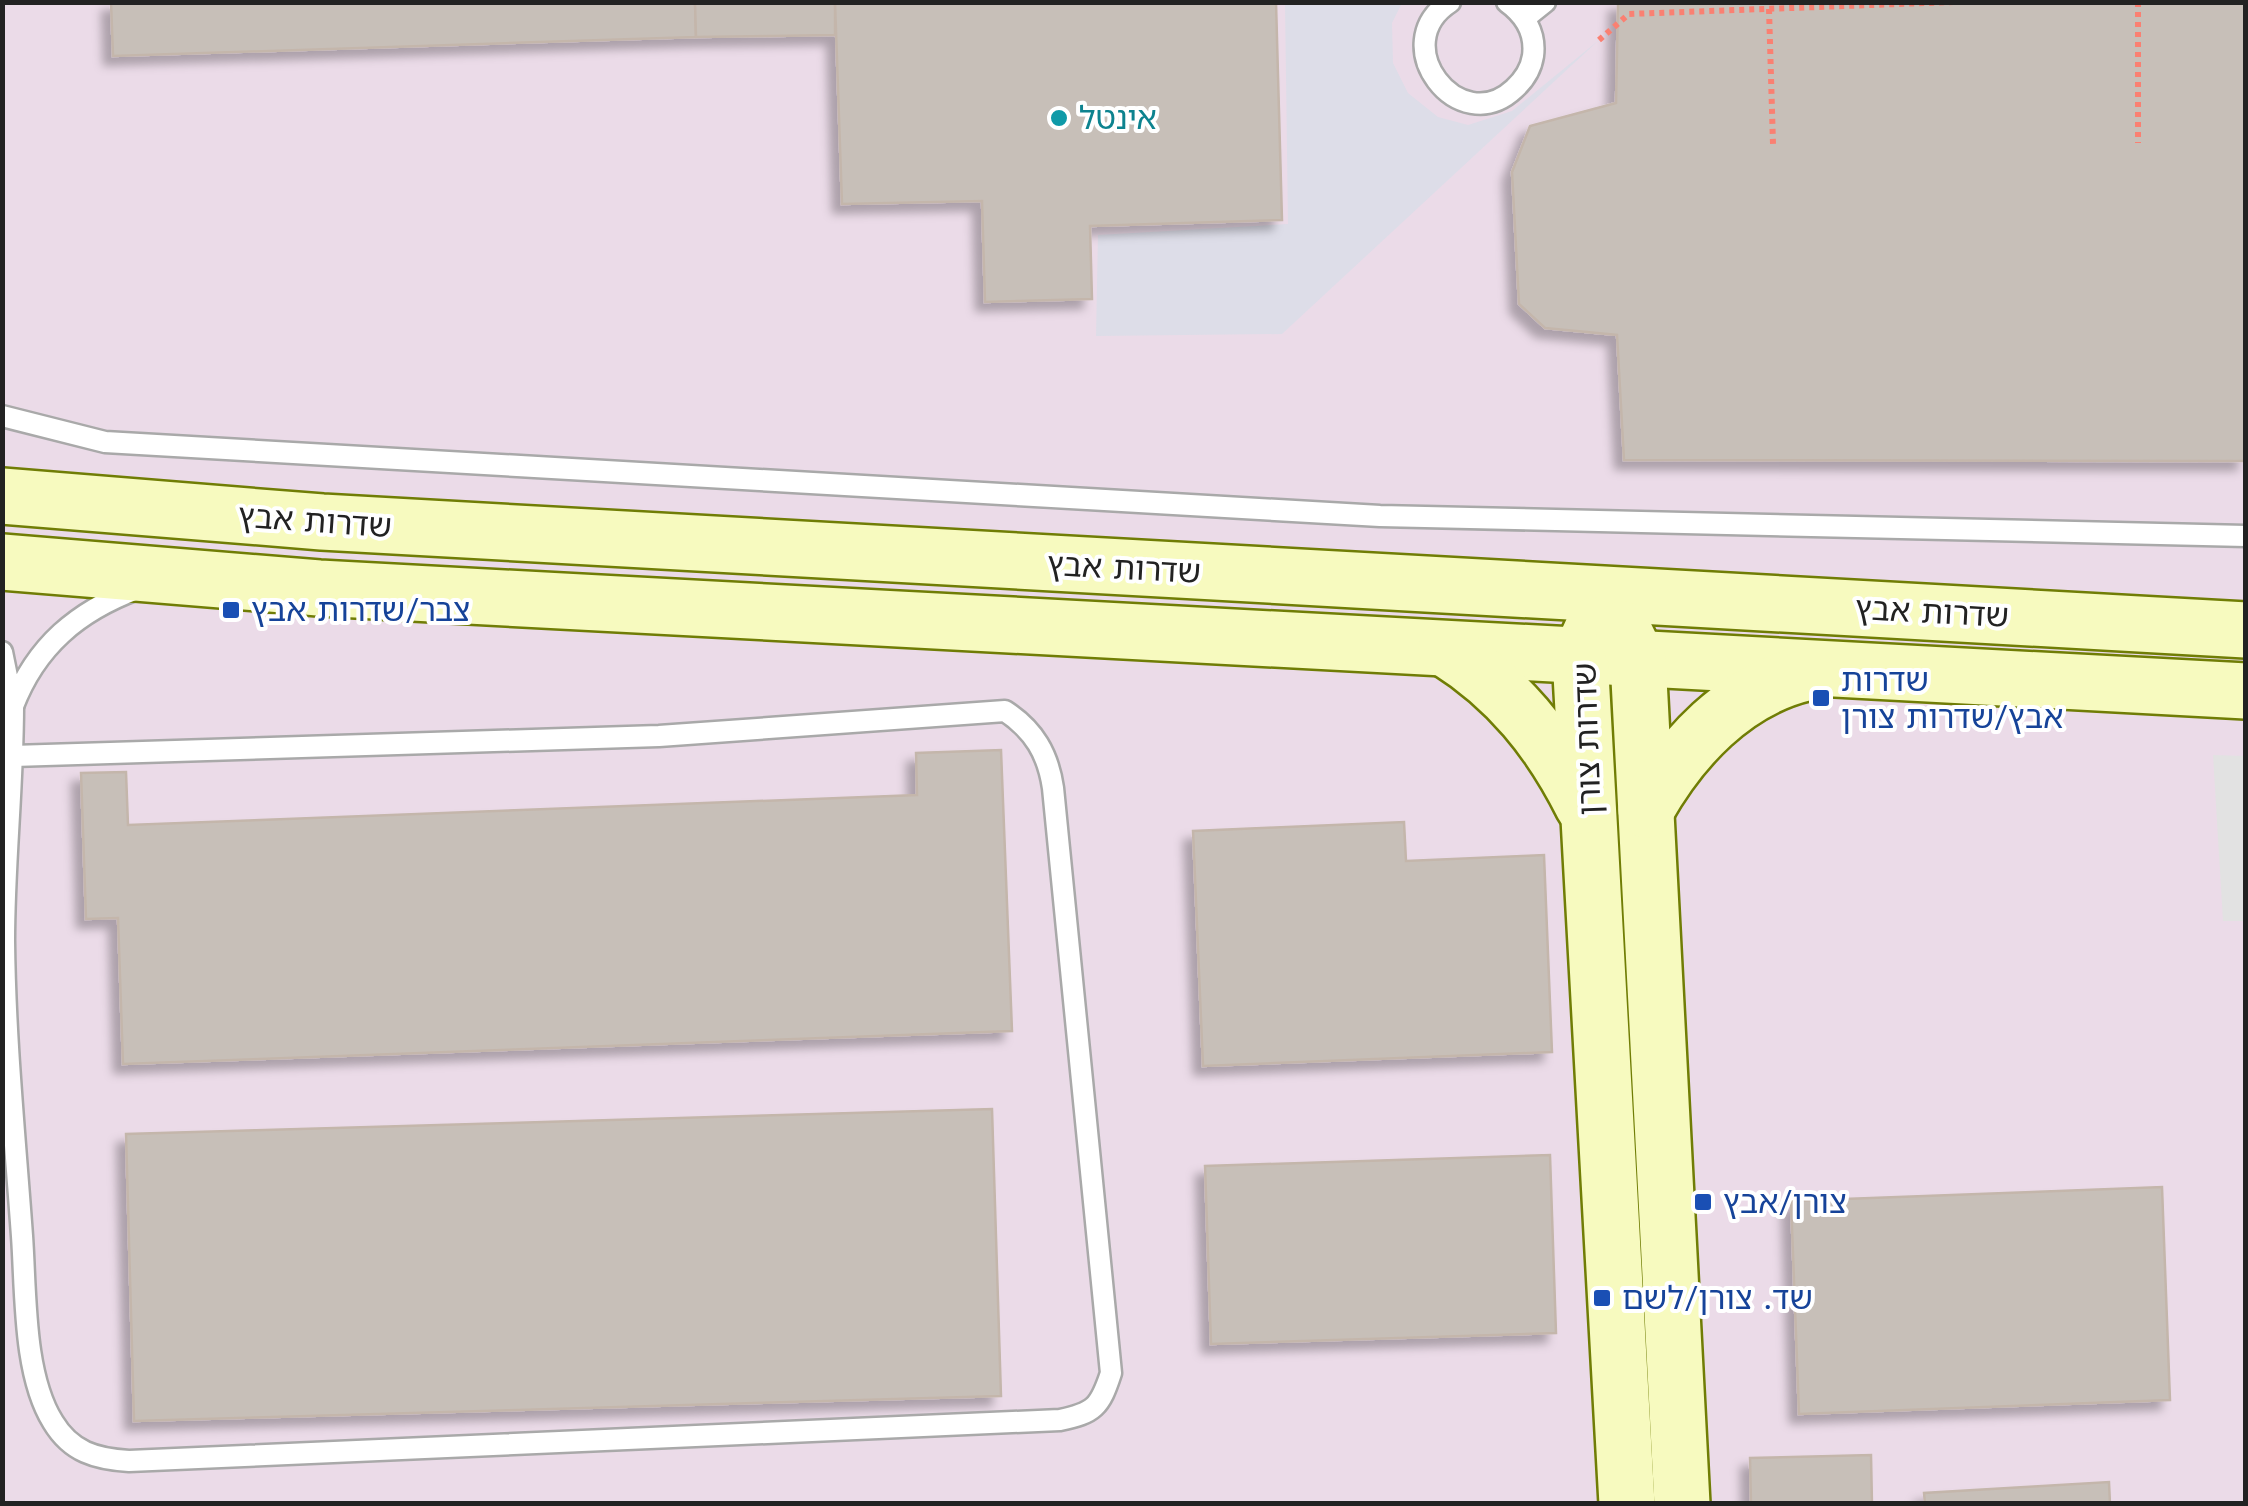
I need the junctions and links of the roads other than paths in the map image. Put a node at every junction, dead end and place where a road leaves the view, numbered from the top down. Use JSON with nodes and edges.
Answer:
{"nodes":[{"id":1,"x":1450,"y":2,"type":"edge"},
{"id":2,"x":1507,"y":2,"type":"edge"},
{"id":3,"x":1544,"y":2,"type":"edge"},
{"id":4,"x":1525,"y":18,"type":"junction"},
{"id":5,"x":2,"y":416,"type":"edge"},
{"id":6,"x":2,"y":496,"type":"edge"},
{"id":7,"x":2246,"y":536,"type":"edge"},
{"id":8,"x":19,"y":571,"type":"edge"},
{"id":9,"x":178,"y":578,"type":"junction"},
{"id":10,"x":1607,"y":595,"type":"junction"},
{"id":11,"x":2246,"y":630,"type":"edge"},
{"id":12,"x":1446,"y":649,"type":"junction"},
{"id":13,"x":2,"y":652,"type":"edge"},
{"id":14,"x":1580,"y":656,"type":"junction"},
{"id":15,"x":1638,"y":660,"type":"junction"},
{"id":16,"x":1824,"y":668,"type":"junction"},
{"id":17,"x":2246,"y":691,"type":"edge"},
{"id":18,"x":13,"y":706,"type":"junction"},
{"id":19,"x":12,"y":756,"type":"junction"},
{"id":20,"x":1646,"y":810,"type":"junction"},
{"id":21,"x":1589,"y":818,"type":"junction"},
{"id":22,"x":1627,"y":1504,"type":"edge"},
{"id":23,"x":1682,"y":1504,"type":"edge"}],
"edges":[{"from":1,"to":4,"type":"lane"},
{"from":2,"to":4,"type":"lane"},
{"from":3,"to":4,"type":"lane"},
{"from":5,"to":7,"type":"lane"},
{"from":6,"to":10,"type":"street","name":"שדרות אבץ"},
{"from":8,"to":9,"type":"street","name":"שדרות אבץ"},
{"from":9,"to":12,"type":"street","name":"שדרות אבץ"},
{"from":9,"to":18,"type":"lane"},
{"from":10,"to":11,"type":"street","name":"שדרות אבץ"},
{"from":10,"to":14,"type":"street","name":"שדרות צורן"},
{"from":10,"to":15,"type":"street","name":"שדרות צורן"},
{"from":12,"to":14,"type":"street","name":"שדרות אבץ"},
{"from":12,"to":21,"type":"street"},
{"from":13,"to":18,"type":"lane"},
{"from":14,"to":15,"type":"street","name":"שדרות אבץ"},
{"from":14,"to":21,"type":"street","name":"שדרות צורן"},
{"from":15,"to":16,"type":"street","name":"שדרות אבץ"},
{"from":15,"to":20,"type":"street","name":"שדרות צורן"},
{"from":16,"to":17,"type":"street","name":"שדרות אבץ"},
{"from":16,"to":20,"type":"street"},
{"from":18,"to":19,"type":"lane"},
{"from":19,"to":19,"type":"lane"},
{"from":20,"to":23,"type":"street","name":"שדרות צורן"},
{"from":21,"to":22,"type":"street","name":"שדרות צורן"}]}
